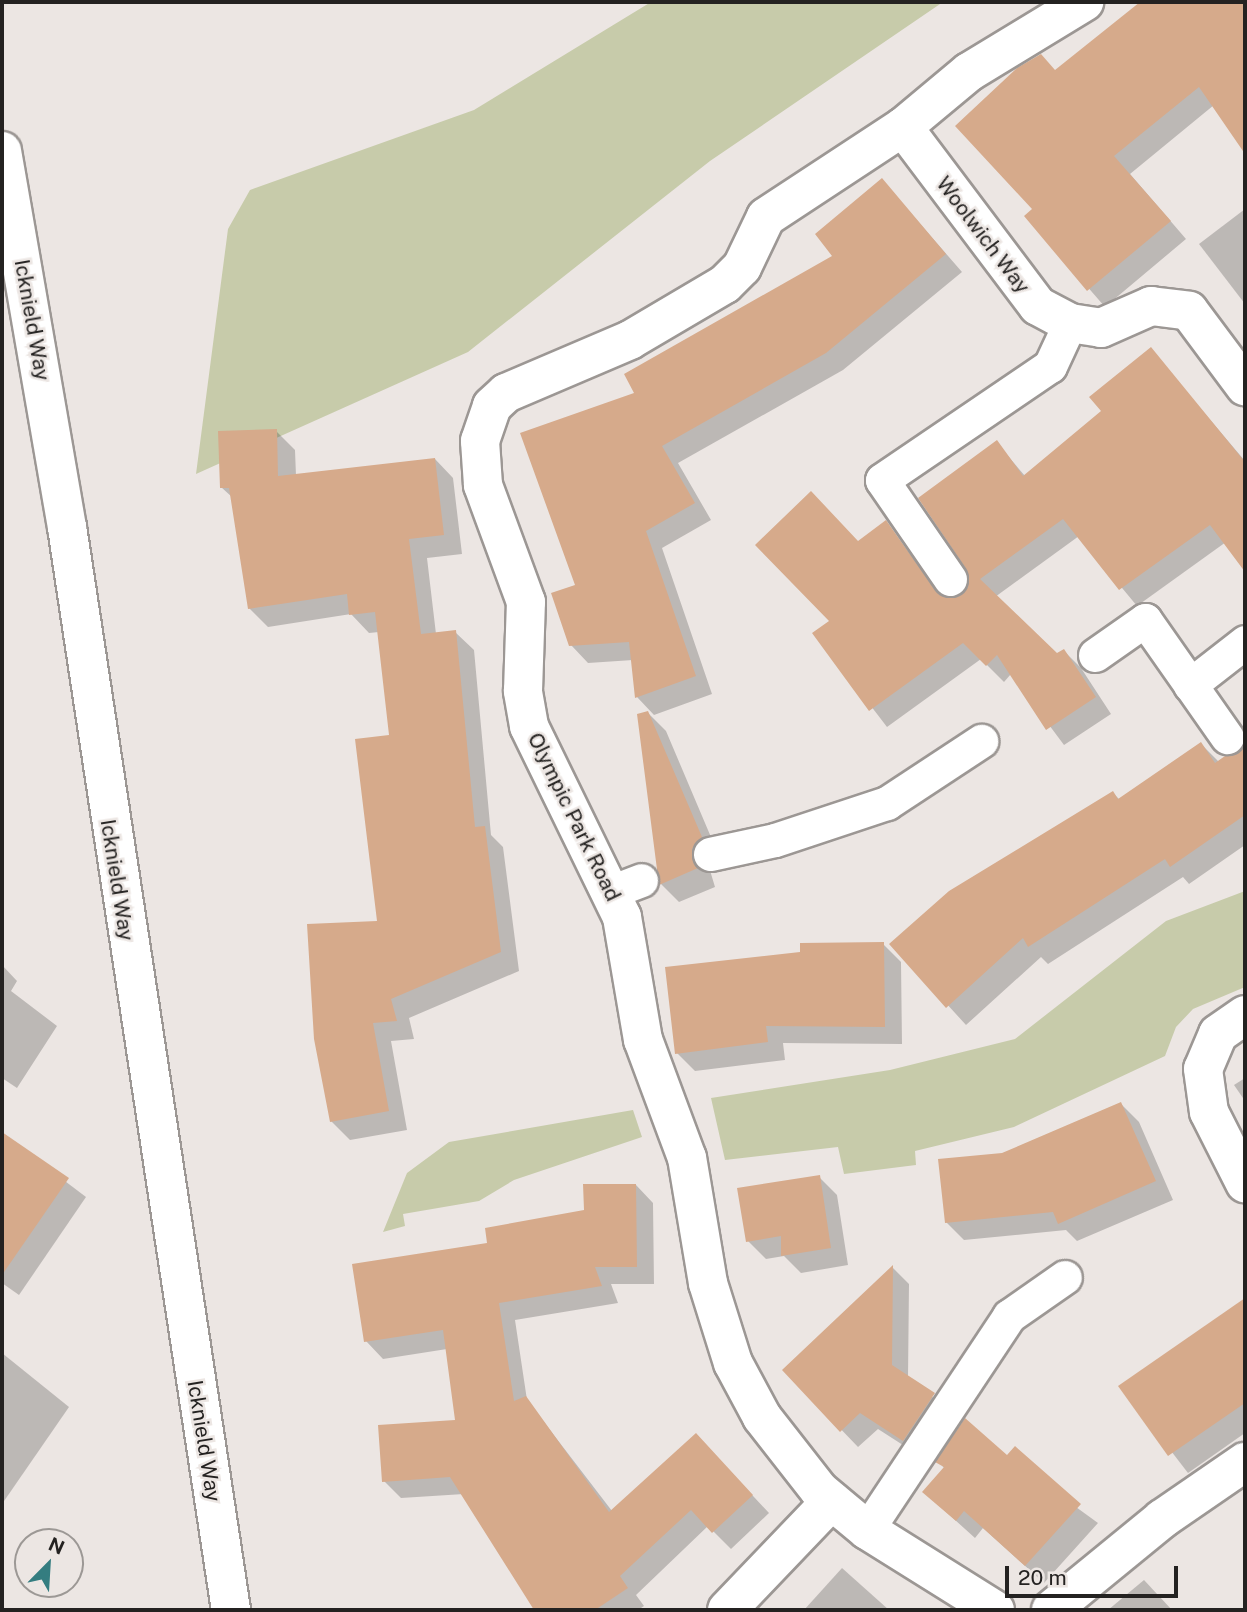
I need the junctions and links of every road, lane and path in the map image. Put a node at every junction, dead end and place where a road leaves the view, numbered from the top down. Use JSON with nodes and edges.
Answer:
{"nodes":[{"id":1,"x":1084,"y":2,"type":"edge"},
{"id":2,"x":903,"y":127,"type":"junction"},
{"id":3,"x":2,"y":151,"type":"edge"},
{"id":4,"x":1070,"y":323,"type":"junction"},
{"id":5,"x":1245,"y":386,"type":"edge"},
{"id":6,"x":950,"y":579,"type":"dead end"},
{"id":7,"x":1245,"y":642,"type":"edge"},
{"id":8,"x":1095,"y":655,"type":"dead end"},
{"id":9,"x":1191,"y":685,"type":"junction"},
{"id":10,"x":1227,"y":737,"type":"dead end"},
{"id":11,"x":981,"y":741,"type":"dead end"},
{"id":12,"x":710,"y":854,"type":"dead end"},
{"id":13,"x":1245,"y":1015,"type":"edge"},
{"id":14,"x":1245,"y":1183,"type":"edge"},
{"id":15,"x":1065,"y":1277,"type":"dead end"},
{"id":16,"x":1245,"y":1462,"type":"edge"},
{"id":17,"x":831,"y":1501,"type":"junction"},
{"id":18,"x":867,"y":1530,"type":"junction"},
{"id":19,"x":231,"y":1610,"type":"edge"},
{"id":20,"x":727,"y":1610,"type":"edge"},
{"id":21,"x":995,"y":1610,"type":"edge"},
{"id":22,"x":1051,"y":1610,"type":"edge"}],
"edges":[{"from":1,"to":2,"type":"street","name":"Olympic Park Road"},
{"from":2,"to":4,"type":"street","name":"Woolwich Way"},
{"from":2,"to":17,"type":"street","name":"Olympic Park Road"},
{"from":3,"to":19,"type":"street","name":"Icknield Way"},
{"from":4,"to":5,"type":"street"},
{"from":4,"to":6,"type":"lane"},
{"from":7,"to":9,"type":"lane"},
{"from":8,"to":9,"type":"lane"},
{"from":9,"to":10,"type":"lane"},
{"from":11,"to":12,"type":"lane"},
{"from":13,"to":14,"type":"street"},
{"from":15,"to":18,"type":"lane"},
{"from":16,"to":22,"type":"street"},
{"from":17,"to":18,"type":"street","name":"Olympic Park Road"},
{"from":17,"to":20,"type":"street"},
{"from":18,"to":21,"type":"street","name":"Olympic Park Road"}]}
